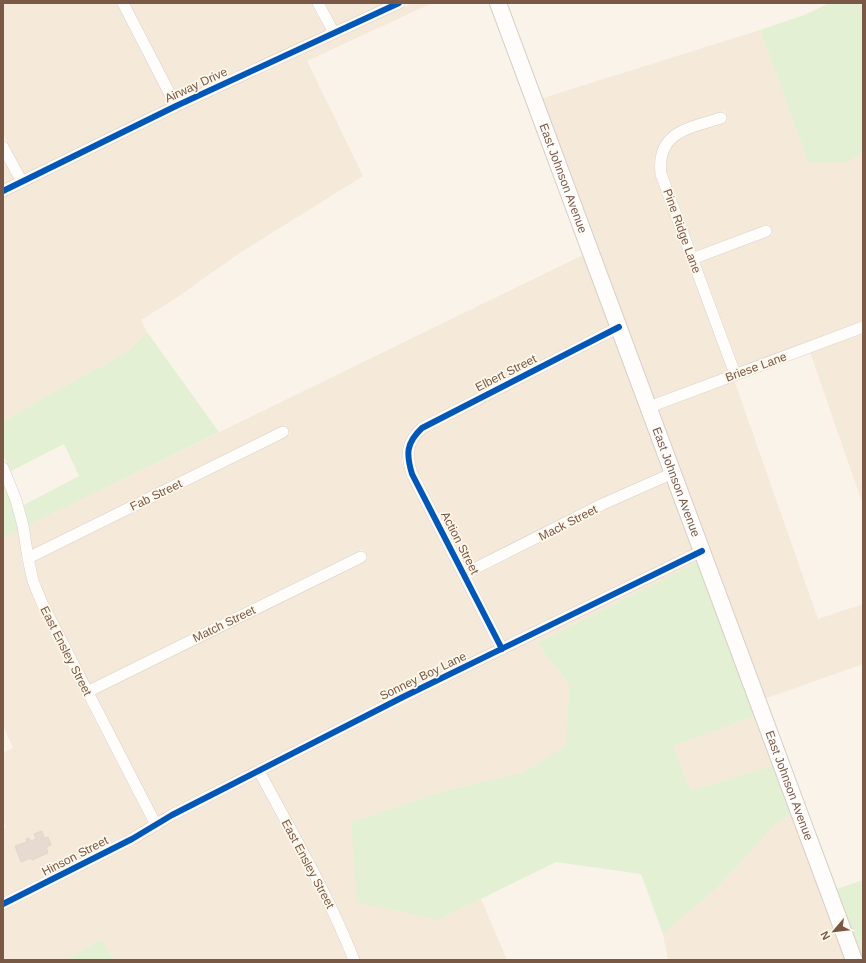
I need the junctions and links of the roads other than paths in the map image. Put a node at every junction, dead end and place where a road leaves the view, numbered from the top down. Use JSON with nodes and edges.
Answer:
{"nodes":[{"id":1,"x":123,"y":3,"type":"edge"},
{"id":2,"x":318,"y":3,"type":"edge"},
{"id":3,"x":399,"y":3,"type":"edge"},
{"id":4,"x":498,"y":3,"type":"edge"},
{"id":5,"x":334,"y":33,"type":"junction"},
{"id":6,"x":176,"y":106,"type":"junction"},
{"id":7,"x":721,"y":118,"type":"dead end"},
{"id":8,"x":3,"y":147,"type":"edge"},
{"id":9,"x":22,"y":182,"type":"junction"},
{"id":10,"x":3,"y":192,"type":"edge"},
{"id":11,"x":766,"y":231,"type":"dead end"},
{"id":12,"x":692,"y":259,"type":"junction"},
{"id":13,"x":619,"y":327,"type":"junction"},
{"id":14,"x":863,"y":327,"type":"edge"},
{"id":15,"x":735,"y":374,"type":"junction"},
{"id":16,"x":649,"y":407,"type":"junction"},
{"id":17,"x":283,"y":432,"type":"dead end"},
{"id":18,"x":410,"y":444,"type":"joint"},
{"id":19,"x":3,"y":468,"type":"edge"},
{"id":20,"x":673,"y":473,"type":"junction"},
{"id":21,"x":702,"y":551,"type":"junction"},
{"id":22,"x":361,"y":557,"type":"dead end"},
{"id":23,"x":28,"y":558,"type":"junction"},
{"id":24,"x":464,"y":574,"type":"junction"},
{"id":25,"x":502,"y":649,"type":"junction"},
{"id":26,"x":87,"y":692,"type":"junction"},
{"id":27,"x":259,"y":771,"type":"junction"},
{"id":28,"x":156,"y":825,"type":"junction"},
{"id":29,"x":3,"y":904,"type":"edge"},
{"id":30,"x":354,"y":960,"type":"edge"},
{"id":31,"x":854,"y":960,"type":"edge"}],
"edges":[{"from":1,"to":6,"type":"street"},
{"from":2,"to":5,"type":"street"},
{"from":3,"to":5,"type":"street","name":"Airway Drive"},
{"from":4,"to":13,"type":"main road","name":"East Johnson Avenue"},
{"from":5,"to":6,"type":"street","name":"Airway Drive"},
{"from":6,"to":9,"type":"street","name":"Airway Drive"},
{"from":7,"to":12,"type":"street","name":"Pine Ridge Lane"},
{"from":8,"to":9,"type":"street"},
{"from":9,"to":10,"type":"street","name":"Airway Drive"},
{"from":11,"to":12,"type":"street"},
{"from":12,"to":15,"type":"street","name":"Pine Ridge Lane"},
{"from":13,"to":16,"type":"main road","name":"East Johnson Avenue"},
{"from":13,"to":18,"type":"street","name":"Elbert Street"},
{"from":14,"to":15,"type":"street","name":"Briese Lane"},
{"from":15,"to":16,"type":"street","name":"Briese Lane"},
{"from":16,"to":20,"type":"main road","name":"East Johnson Avenue"},
{"from":17,"to":23,"type":"street","name":"Fab Street"},
{"from":18,"to":24,"type":"street","name":"Action Street"},
{"from":19,"to":23,"type":"street","name":"East Ensley Street"},
{"from":20,"to":21,"type":"main road","name":"East Johnson Avenue"},
{"from":20,"to":24,"type":"street","name":"Mack Street"},
{"from":21,"to":25,"type":"street","name":"Sonney Boy Lane"},
{"from":21,"to":31,"type":"main road","name":"East Johnson Avenue"},
{"from":22,"to":26,"type":"street","name":"Match Street"},
{"from":23,"to":26,"type":"street","name":"East Ensley Street"},
{"from":24,"to":25,"type":"street","name":"Action Street"},
{"from":25,"to":27,"type":"street","name":"Sonney Boy Lane"},
{"from":26,"to":28,"type":"street","name":"East Ensley Street"},
{"from":27,"to":28,"type":"street","name":"Sonney Boy Lane"},
{"from":27,"to":30,"type":"street","name":"East Ensley Street"},
{"from":28,"to":29,"type":"street","name":"Hinson Street"}]}
